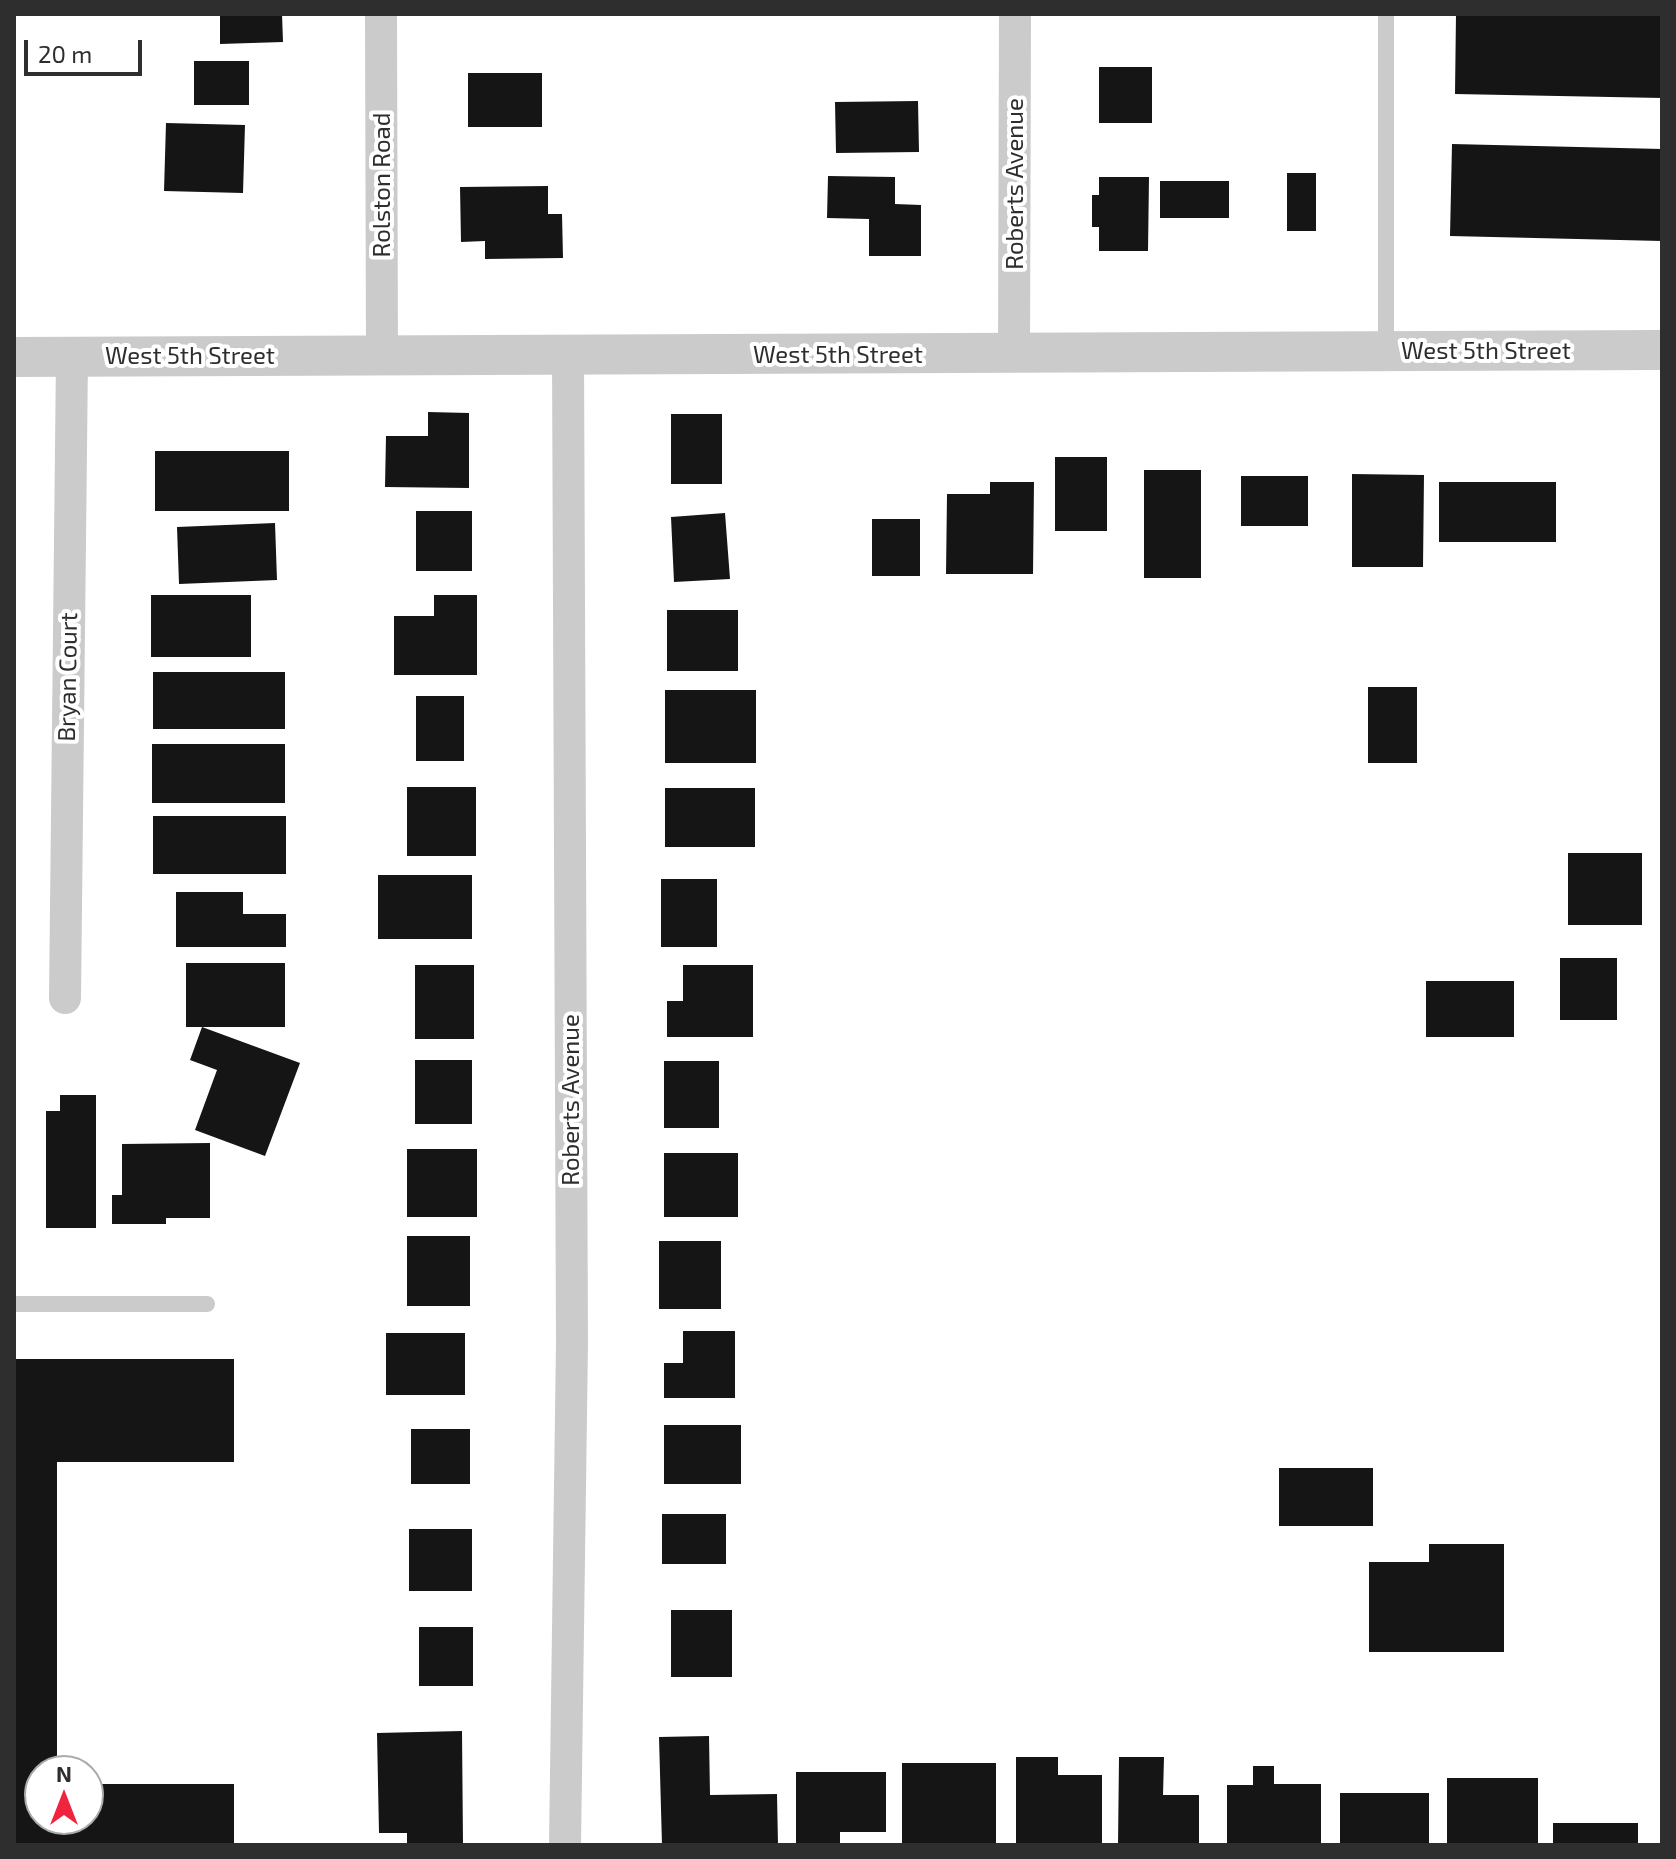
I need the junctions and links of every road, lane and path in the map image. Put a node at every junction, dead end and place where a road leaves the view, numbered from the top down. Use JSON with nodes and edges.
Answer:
{"nodes":[{"id":1,"x":381,"y":14,"type":"edge"},
{"id":2,"x":1015,"y":14,"type":"edge"},
{"id":3,"x":1386,"y":14,"type":"edge"},
{"id":4,"x":1662,"y":350,"type":"edge"},
{"id":5,"x":1386,"y":352,"type":"junction"},
{"id":6,"x":1014,"y":354,"type":"junction"},
{"id":7,"x":382,"y":356,"type":"junction"},
{"id":8,"x":568,"y":356,"type":"junction"},
{"id":9,"x":14,"y":357,"type":"edge"},
{"id":10,"x":72,"y":357,"type":"junction"},
{"id":11,"x":65,"y":998,"type":"dead end"},
{"id":12,"x":14,"y":1304,"type":"edge"},
{"id":13,"x":207,"y":1304,"type":"dead end"},
{"id":14,"x":565,"y":1845,"type":"edge"}],
"edges":[{"from":1,"to":7,"type":"street","name":"Rolston Road"},
{"from":2,"to":6,"type":"street","name":"Roberts Avenue"},
{"from":3,"to":5,"type":"lane"},
{"from":4,"to":5,"type":"street","name":"West 5th Street"},
{"from":5,"to":6,"type":"street","name":"West 5th Street"},
{"from":6,"to":8,"type":"street","name":"West 5th Street"},
{"from":7,"to":8,"type":"street","name":"West 5th Street"},
{"from":7,"to":10,"type":"street","name":"West 5th Street"},
{"from":8,"to":14,"type":"street","name":"Roberts Avenue"},
{"from":9,"to":10,"type":"street","name":"West 5th Street"},
{"from":10,"to":11,"type":"street","name":"Bryan Court"},
{"from":12,"to":13,"type":"lane"}]}
